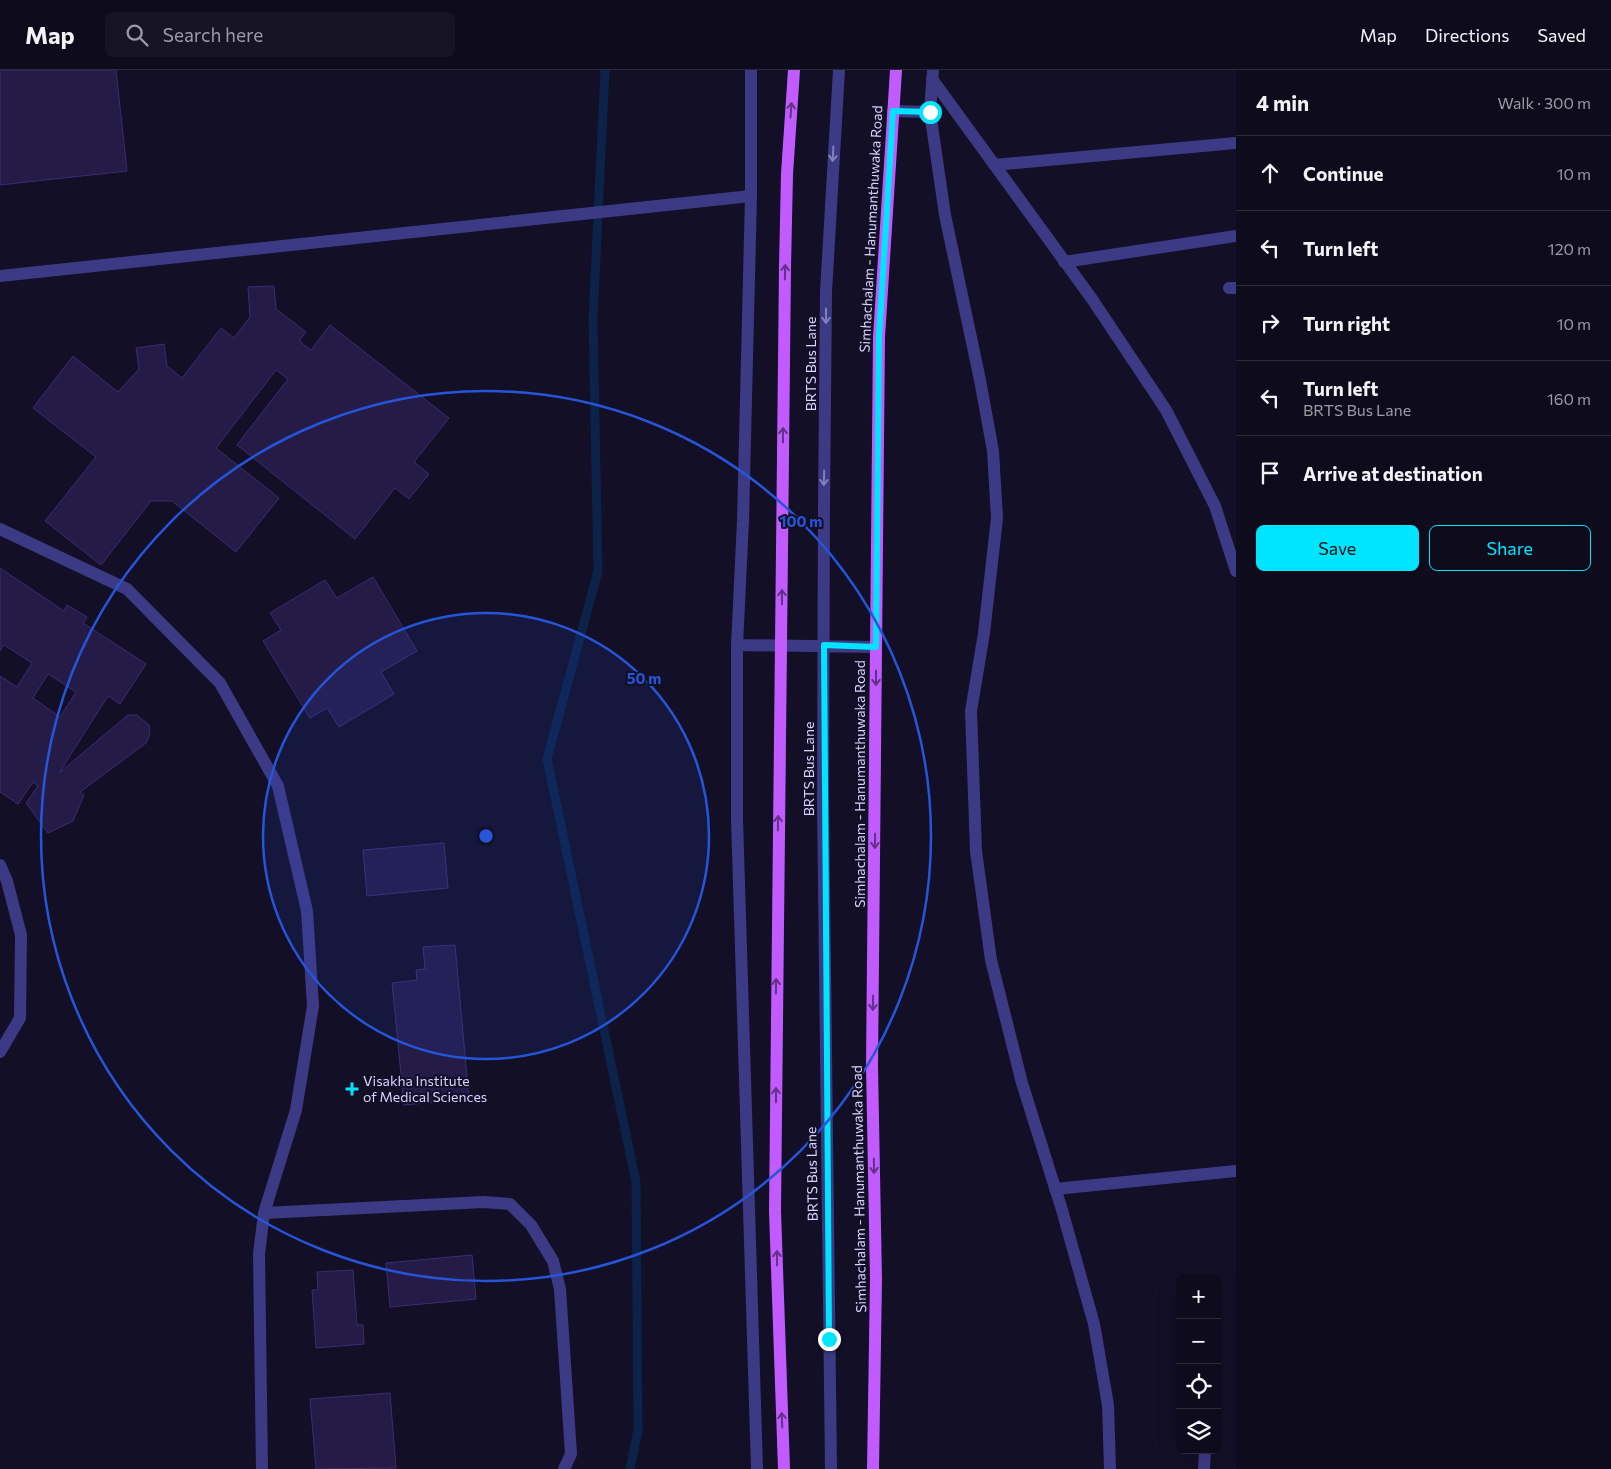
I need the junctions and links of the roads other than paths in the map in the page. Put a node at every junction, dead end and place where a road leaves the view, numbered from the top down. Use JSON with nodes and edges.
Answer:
{"nodes":[{"id":1,"x":751,"y":70,"type":"edge"},
{"id":2,"x":794,"y":70,"type":"edge"},
{"id":3,"x":839,"y":70,"type":"edge"},
{"id":4,"x":896,"y":70,"type":"edge"},
{"id":5,"x":932,"y":75,"type":"edge"},
{"id":6,"x":893,"y":111,"type":"junction"},
{"id":7,"x":930,"y":112,"type":"junction"},
{"id":8,"x":1236,"y":143,"type":"edge"},
{"id":9,"x":994,"y":165,"type":"junction"},
{"id":10,"x":751,"y":196,"type":"junction"},
{"id":11,"x":1236,"y":236,"type":"edge"},
{"id":12,"x":1064,"y":262,"type":"junction"},
{"id":13,"x":0,"y":276,"type":"edge"},
{"id":14,"x":0,"y":529,"type":"edge"},
{"id":15,"x":1236,"y":571,"type":"edge"},
{"id":16,"x":737,"y":644,"type":"junction"},
{"id":17,"x":824,"y":645,"type":"junction"},
{"id":18,"x":782,"y":646,"type":"junction"},
{"id":19,"x":876,"y":647,"type":"junction"},
{"id":20,"x":0,"y":865,"type":"edge"},
{"id":21,"x":0,"y":1052,"type":"edge"},
{"id":22,"x":1236,"y":1171,"type":"edge"},
{"id":23,"x":1055,"y":1189,"type":"junction"},
{"id":24,"x":264,"y":1213,"type":"junction"},
{"id":25,"x":1205,"y":1454,"type":"edge"},
{"id":26,"x":262,"y":1469,"type":"edge"},
{"id":27,"x":564,"y":1469,"type":"edge"},
{"id":28,"x":757,"y":1469,"type":"edge"},
{"id":29,"x":784,"y":1469,"type":"edge"},
{"id":30,"x":831,"y":1469,"type":"edge"},
{"id":31,"x":872,"y":1469,"type":"edge"},
{"id":32,"x":1110,"y":1469,"type":"edge"},
{"id":33,"x":1204,"y":1469,"type":"edge"}],
"edges":[{"from":1,"to":10,"type":"street"},
{"from":18,"to":2,"type":"main road","one_way":true},
{"from":3,"to":17,"type":"street","name":"BRTS Bus Lane","one_way":true},
{"from":4,"to":6,"type":"main road","name":"Simhachalam - Hanumanthuwaka Road"},
{"from":5,"to":7,"type":"street"},
{"from":5,"to":9,"type":"street"},
{"from":6,"to":7,"type":"street"},
{"from":6,"to":19,"type":"main road","name":"Simhachalam - Hanumanthuwaka Road"},
{"from":7,"to":23,"type":"street"},
{"from":8,"to":9,"type":"street"},
{"from":9,"to":12,"type":"street"},
{"from":10,"to":13,"type":"street"},
{"from":10,"to":16,"type":"street"},
{"from":11,"to":12,"type":"street"},
{"from":12,"to":15,"type":"street"},
{"from":14,"to":24,"type":"street"},
{"from":16,"to":18,"type":"street"},
{"from":16,"to":28,"type":"street"},
{"from":17,"to":18,"type":"street"},
{"from":17,"to":19,"type":"street"},
{"from":17,"to":30,"type":"street","name":"BRTS Bus Lane"},
{"from":29,"to":18,"type":"main road","one_way":true},
{"from":19,"to":31,"type":"main road","name":"Simhachalam - Hanumanthuwaka Road","one_way":true},
{"from":20,"to":21,"type":"street"},
{"from":22,"to":23,"type":"street"},
{"from":23,"to":32,"type":"street"},
{"from":24,"to":26,"type":"street"},
{"from":24,"to":27,"type":"street"},
{"from":25,"to":33,"type":"street"}]}
